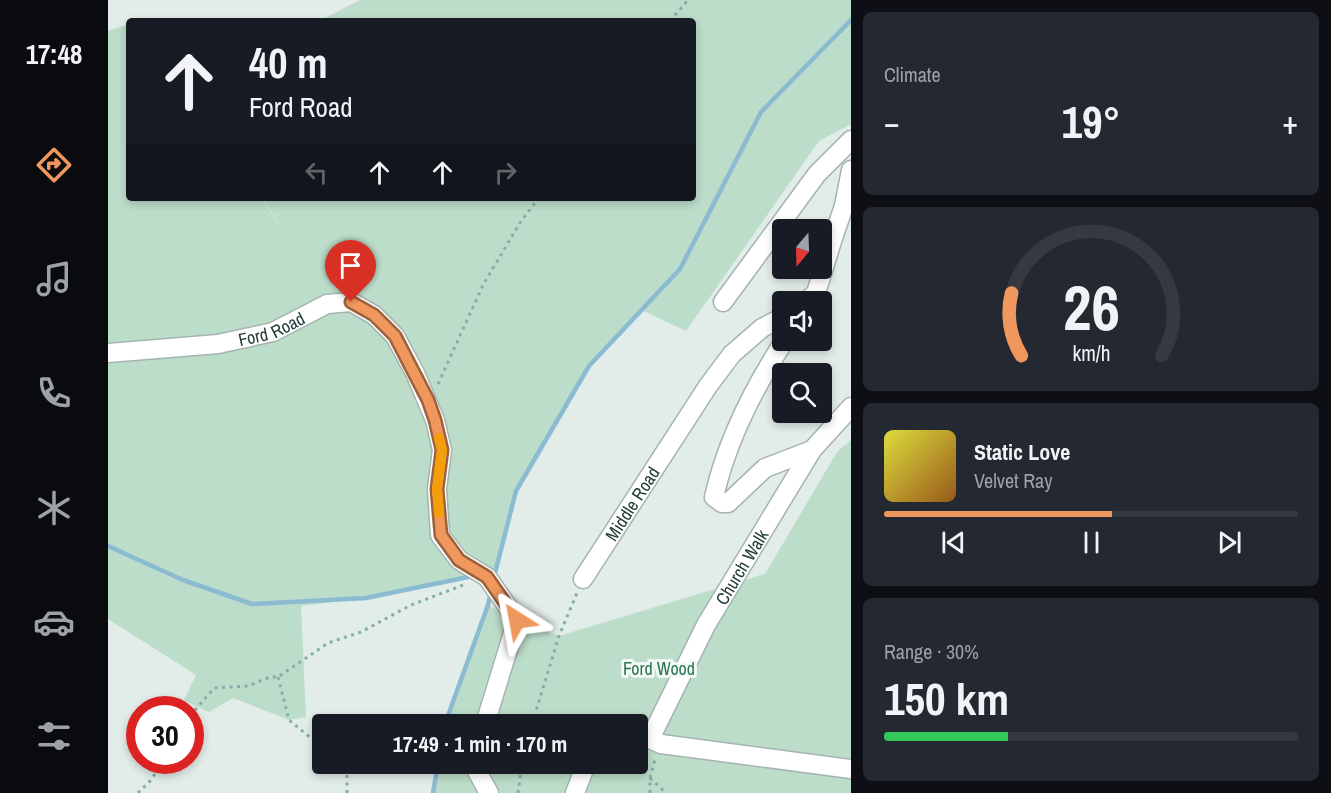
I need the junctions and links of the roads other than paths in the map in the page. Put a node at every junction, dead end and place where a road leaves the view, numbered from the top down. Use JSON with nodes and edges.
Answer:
{"nodes":[{"id":1,"x":851,"y":140,"type":"edge"},
{"id":2,"x":851,"y":170,"type":"edge"},
{"id":3,"x":848,"y":202,"type":"edge"},
{"id":4,"x":814,"y":291,"type":"edge"},
{"id":5,"x":723,"y":302,"type":"dead end"},
{"id":6,"x":772,"y":322,"type":"edge"},
{"id":7,"x":779,"y":351,"type":"edge"},
{"id":8,"x":108,"y":353,"type":"edge"},
{"id":9,"x":851,"y":406,"type":"edge"},
{"id":10,"x":812,"y":450,"type":"junction"},
{"id":11,"x":584,"y":579,"type":"road end"},
{"id":12,"x":487,"y":714,"type":"edge"},
{"id":13,"x":650,"y":740,"type":"edge"},
{"id":14,"x":851,"y":769,"type":"edge"},
{"id":15,"x":479,"y":774,"type":"edge"},
{"id":16,"x":582,"y":774,"type":"edge"},
{"id":17,"x":489,"y":793,"type":"edge"},
{"id":18,"x":575,"y":793,"type":"edge"}],
"edges":[{"from":1,"to":5,"type":"street"},
{"from":2,"to":3,"type":"street"},
{"from":3,"to":4,"type":"street"},
{"from":6,"to":11,"type":"street","name":"Middle Road"},
{"from":7,"to":10,"type":"street"},
{"from":8,"to":12,"type":"street","name":"Ford Road"},
{"from":9,"to":10,"type":"street","name":"Church Walk"},
{"from":10,"to":13,"type":"street","name":"Church Walk"},
{"from":13,"to":14,"type":"street"},
{"from":15,"to":17,"type":"street"},
{"from":16,"to":18,"type":"street"}]}
